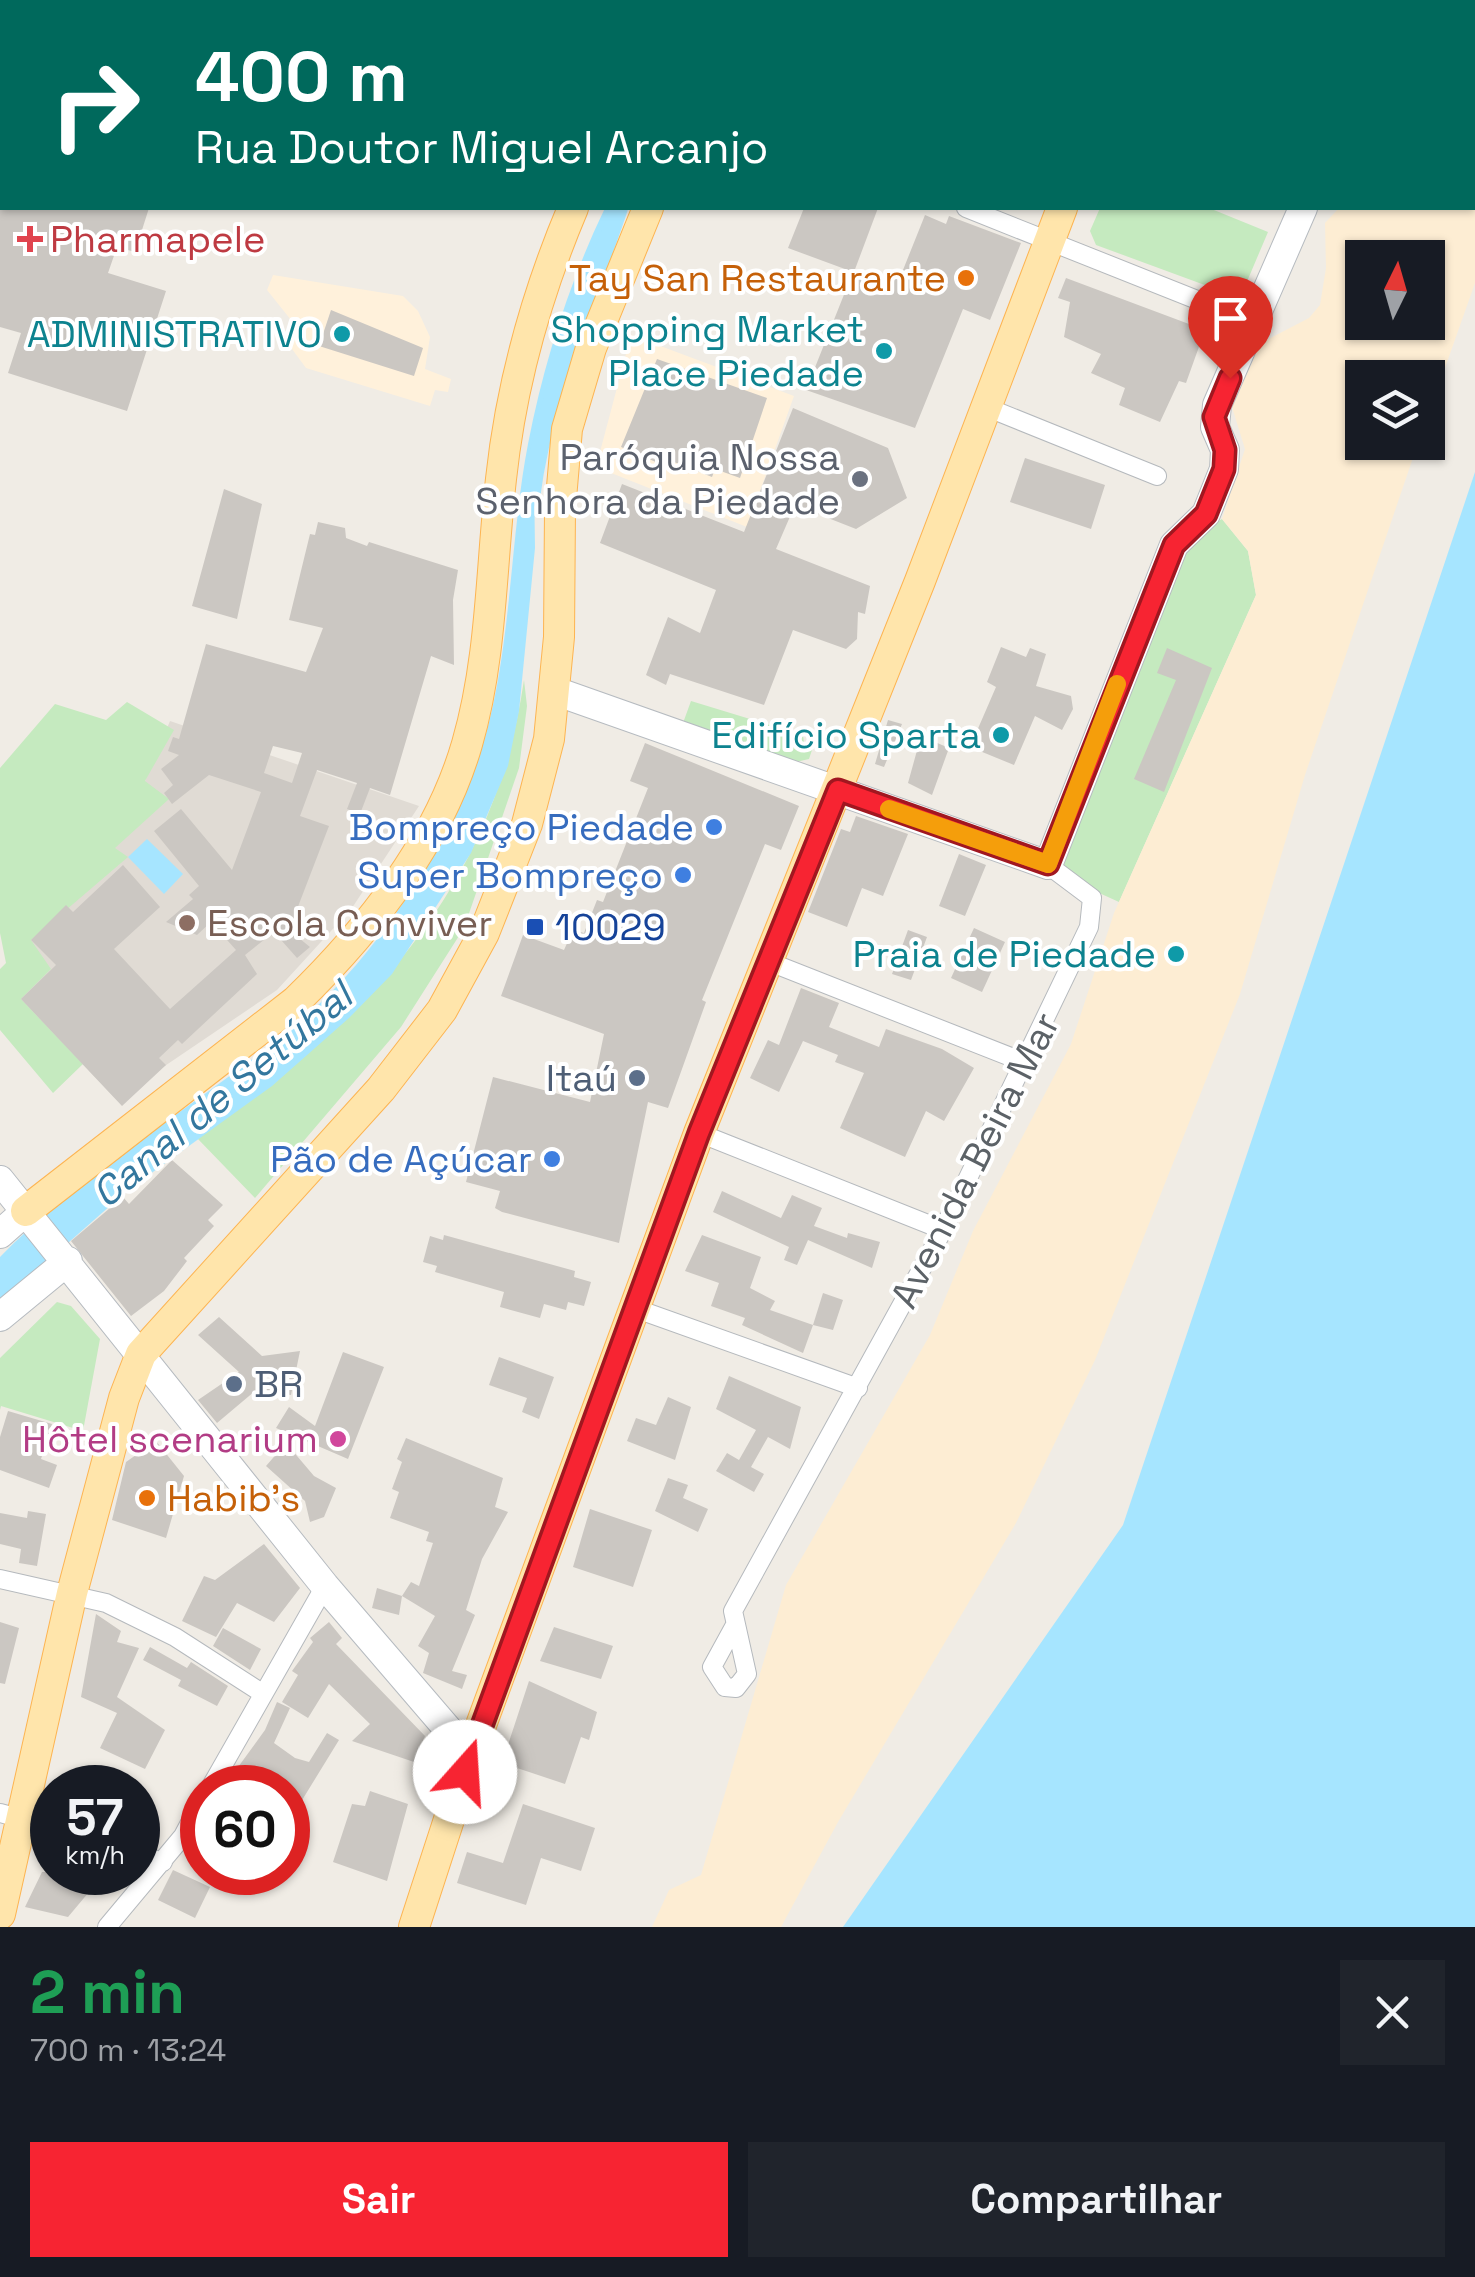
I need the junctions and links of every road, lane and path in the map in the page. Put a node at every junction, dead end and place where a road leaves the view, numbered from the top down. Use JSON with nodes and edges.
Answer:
{"nodes":[{"id":1,"x":572,"y":210,"type":"edge"},
{"id":2,"x":647,"y":210,"type":"edge"},
{"id":3,"x":971,"y":210,"type":"edge"},
{"id":4,"x":1061,"y":210,"type":"edge"},
{"id":5,"x":1303,"y":210,"type":"edge"},
{"id":6,"x":1049,"y":241,"type":"junction"},
{"id":7,"x":1255,"y":323,"type":"junction"},
{"id":8,"x":986,"y":407,"type":"junction"},
{"id":9,"x":1157,"y":476,"type":"dead end"},
{"id":10,"x":555,"y":691,"type":"junction"},
{"id":11,"x":838,"y":790,"type":"junction"},
{"id":12,"x":1048,"y":864,"type":"junction"},
{"id":13,"x":767,"y":961,"type":"junction"},
{"id":14,"x":1026,"y":1062,"type":"junction"},
{"id":15,"x":699,"y":1133,"type":"junction"},
{"id":16,"x":0,"y":1180,"type":"edge"},
{"id":17,"x":28,"y":1214,"type":"junction"},
{"id":18,"x":943,"y":1230,"type":"junction"},
{"id":19,"x":0,"y":1234,"type":"edge"},
{"id":20,"x":64,"y":1256,"type":"junction"},
{"id":21,"x":634,"y":1308,"type":"junction"},
{"id":22,"x":0,"y":1317,"type":"edge"},
{"id":23,"x":142,"y":1354,"type":"junction"},
{"id":24,"x":858,"y":1388,"type":"junction"},
{"id":25,"x":0,"y":1579,"type":"edge"},
{"id":26,"x":325,"y":1586,"type":"junction"},
{"id":27,"x":72,"y":1594,"type":"junction"},
{"id":28,"x":735,"y":1624,"type":"dead end"},
{"id":29,"x":262,"y":1693,"type":"junction"},
{"id":30,"x":470,"y":1755,"type":"junction"},
{"id":31,"x":223,"y":1765,"type":"edge"},
{"id":32,"x":10,"y":1815,"type":"edge"},
{"id":33,"x":180,"y":1835,"type":"edge"},
{"id":34,"x":160,"y":1861,"type":"edge"},
{"id":35,"x":163,"y":1862,"type":"junction"},
{"id":36,"x":0,"y":1914,"type":"edge"},
{"id":37,"x":107,"y":1927,"type":"edge"},
{"id":38,"x":414,"y":1927,"type":"edge"}],
"edges":[{"from":1,"to":17,"type":"main road"},
{"from":2,"to":10,"type":"main road"},
{"from":3,"to":6,"type":"street"},
{"from":4,"to":6,"type":"main road"},
{"from":5,"to":7,"type":"main road"},
{"from":6,"to":7,"type":"street"},
{"from":6,"to":8,"type":"main road"},
{"from":7,"to":12,"type":"main road"},
{"from":8,"to":9,"type":"street"},
{"from":8,"to":11,"type":"main road"},
{"from":10,"to":11,"type":"main road"},
{"from":10,"to":23,"type":"main road"},
{"from":11,"to":12,"type":"main road"},
{"from":11,"to":13,"type":"main road"},
{"from":12,"to":14,"type":"street","name":"Avenida Beira Mar"},
{"from":13,"to":14,"type":"street"},
{"from":13,"to":15,"type":"main road"},
{"from":14,"to":18,"type":"street","name":"Avenida Beira Mar"},
{"from":15,"to":18,"type":"street"},
{"from":15,"to":21,"type":"main road"},
{"from":16,"to":17,"type":"main road"},
{"from":17,"to":19,"type":"main road"},
{"from":17,"to":20,"type":"main road"},
{"from":18,"to":24,"type":"street","name":"Avenida Beira Mar"},
{"from":20,"to":22,"type":"main road"},
{"from":20,"to":23,"type":"main road"},
{"from":21,"to":24,"type":"street"},
{"from":21,"to":30,"type":"main road"},
{"from":23,"to":26,"type":"main road"},
{"from":23,"to":27,"type":"main road"},
{"from":24,"to":28,"type":"street","name":"Avenida Beira Mar"},
{"from":25,"to":27,"type":"street"},
{"from":26,"to":29,"type":"street"},
{"from":26,"to":30,"type":"main road"},
{"from":27,"to":29,"type":"street"},
{"from":27,"to":32,"type":"main road"},
{"from":29,"to":31,"type":"street"},
{"from":30,"to":38,"type":"main road"},
{"from":32,"to":36,"type":"main road"},
{"from":33,"to":35,"type":"street"},
{"from":34,"to":35,"type":"street"},
{"from":35,"to":37,"type":"street"}]}
